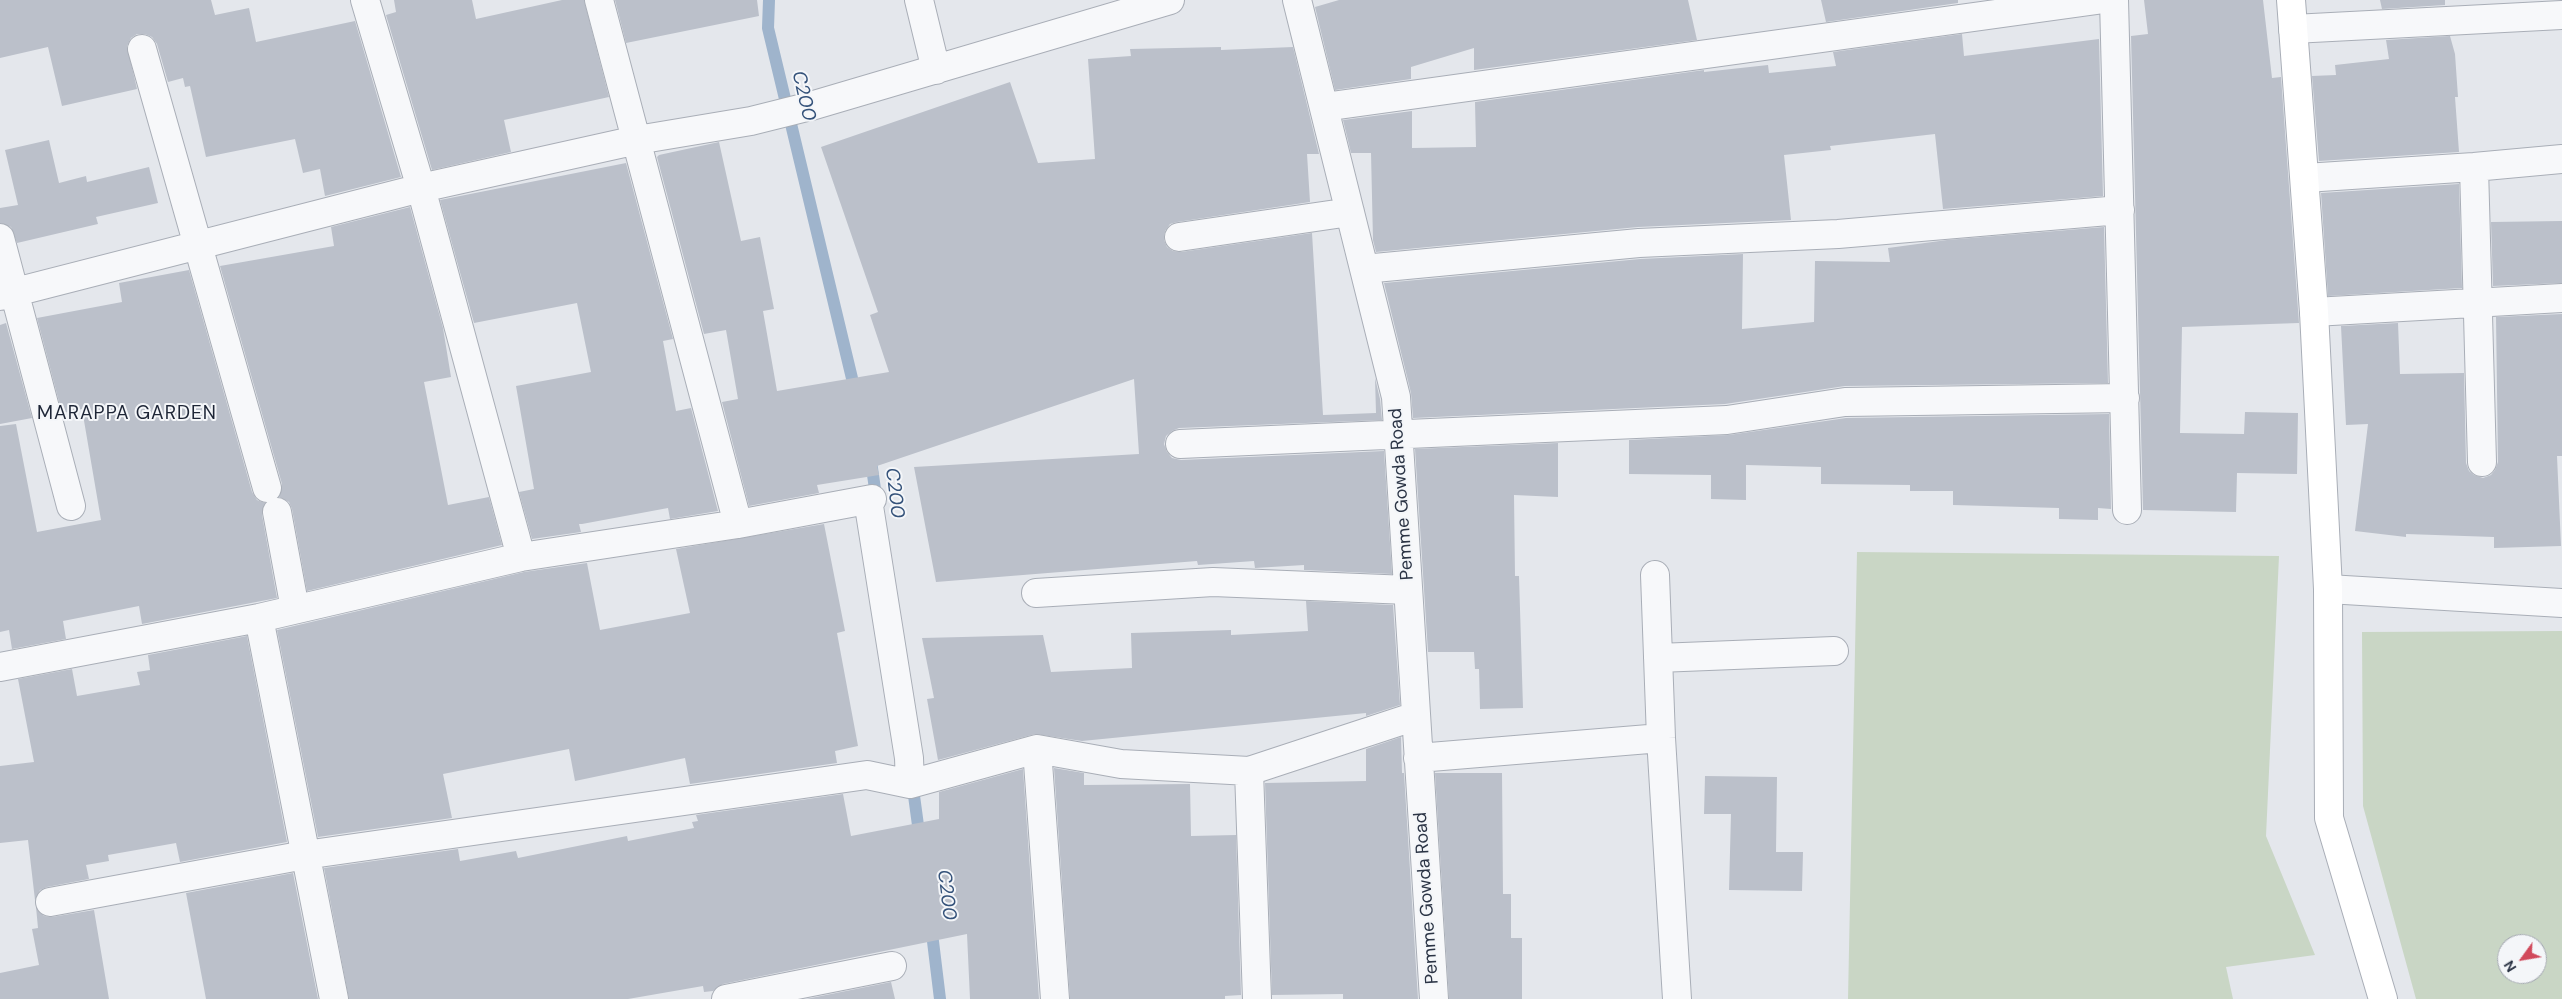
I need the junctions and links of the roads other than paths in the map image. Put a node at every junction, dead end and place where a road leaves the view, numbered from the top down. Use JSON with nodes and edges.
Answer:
{"nodes":[{"id":1,"x":365,"y":0,"type":"edge"},
{"id":2,"x":599,"y":0,"type":"edge"},
{"id":3,"x":919,"y":0,"type":"edge"},
{"id":4,"x":1170,"y":0,"type":"edge"},
{"id":5,"x":1296,"y":0,"type":"edge"},
{"id":6,"x":2097,"y":0,"type":"edge"},
{"id":7,"x":2114,"y":0,"type":"edge"},
{"id":8,"x":2291,"y":0,"type":"edge"},
{"id":9,"x":2562,"y":15,"type":"edge"},
{"id":10,"x":2293,"y":29,"type":"junction"},
{"id":11,"x":142,"y":49,"type":"dead end"},
{"id":12,"x":936,"y":70,"type":"junction"},
{"id":13,"x":1324,"y":107,"type":"junction"},
{"id":14,"x":637,"y":140,"type":"junction"},
{"id":15,"x":2562,"y":159,"type":"edge"},
{"id":16,"x":2474,"y":168,"type":"junction"},
{"id":17,"x":2305,"y":178,"type":"junction"},
{"id":18,"x":421,"y":188,"type":"junction"},
{"id":19,"x":2120,"y":210,"type":"junction"},
{"id":20,"x":1350,"y":212,"type":"junction"},
{"id":21,"x":1179,"y":237,"type":"dead end"},
{"id":22,"x":0,"y":238,"type":"edge"},
{"id":23,"x":200,"y":245,"type":"junction"},
{"id":24,"x":1364,"y":269,"type":"junction"},
{"id":25,"x":8,"y":294,"type":"edge"},
{"id":26,"x":2562,"y":298,"type":"edge"},
{"id":27,"x":2479,"y":303,"type":"junction"},
{"id":28,"x":2314,"y":312,"type":"junction"},
{"id":29,"x":2125,"y":398,"type":"junction"},
{"id":30,"x":1398,"y":436,"type":"junction"},
{"id":31,"x":1180,"y":444,"type":"dead end"},
{"id":32,"x":2482,"y":462,"type":"dead end"},
{"id":33,"x":72,"y":506,"type":"dead end"},
{"id":34,"x":2127,"y":510,"type":"dead end"},
{"id":35,"x":738,"y":524,"type":"junction"},
{"id":36,"x":521,"y":557,"type":"junction"},
{"id":37,"x":1655,"y":575,"type":"dead end"},
{"id":38,"x":2328,"y":589,"type":"junction"},
{"id":39,"x":1408,"y":590,"type":"junction"},
{"id":40,"x":1036,"y":593,"type":"dead end"},
{"id":41,"x":2562,"y":603,"type":"edge"},
{"id":42,"x":295,"y":609,"type":"junction"},
{"id":43,"x":259,"y":618,"type":"junction"},
{"id":44,"x":1834,"y":651,"type":"dead end"},
{"id":45,"x":1658,"y":658,"type":"junction"},
{"id":46,"x":0,"y":667,"type":"edge"},
{"id":47,"x":1416,"y":716,"type":"junction"},
{"id":48,"x":1661,"y":738,"type":"junction"},
{"id":49,"x":1037,"y":749,"type":"junction"},
{"id":50,"x":1418,"y":758,"type":"junction"},
{"id":51,"x":1250,"y":771,"type":"junction"},
{"id":52,"x":921,"y":781,"type":"junction"},
{"id":53,"x":305,"y":855,"type":"junction"},
{"id":54,"x":50,"y":902,"type":"dead end"},
{"id":55,"x":892,"y":966,"type":"dead end"},
{"id":56,"x":334,"y":999,"type":"edge"},
{"id":57,"x":726,"y":999,"type":"edge"},
{"id":58,"x":1055,"y":999,"type":"edge"},
{"id":59,"x":1257,"y":999,"type":"edge"},
{"id":60,"x":1434,"y":999,"type":"edge"},
{"id":61,"x":1677,"y":999,"type":"edge"},
{"id":62,"x":2383,"y":999,"type":"edge"}],
"edges":[{"from":1,"to":18,"type":"street"},
{"from":2,"to":14,"type":"street"},
{"from":3,"to":12,"type":"street"},
{"from":4,"to":12,"type":"street"},
{"from":5,"to":13,"type":"street","name":"Pemme Gowda Road"},
{"from":6,"to":13,"type":"street"},
{"from":7,"to":19,"type":"street"},
{"from":8,"to":10,"type":"street"},
{"from":9,"to":10,"type":"street"},
{"from":10,"to":17,"type":"street"},
{"from":11,"to":23,"type":"street"},
{"from":12,"to":14,"type":"street"},
{"from":13,"to":20,"type":"street","name":"Pemme Gowda Road"},
{"from":14,"to":18,"type":"street"},
{"from":14,"to":35,"type":"street"},
{"from":15,"to":16,"type":"street"},
{"from":16,"to":17,"type":"street"},
{"from":16,"to":27,"type":"street"},
{"from":17,"to":28,"type":"street"},
{"from":18,"to":23,"type":"street"},
{"from":18,"to":36,"type":"street"},
{"from":19,"to":24,"type":"street"},
{"from":19,"to":29,"type":"street"},
{"from":20,"to":21,"type":"street"},
{"from":20,"to":24,"type":"street","name":"Pemme Gowda Road"},
{"from":22,"to":25,"type":"street"},
{"from":23,"to":25,"type":"street"},
{"from":23,"to":42,"type":"street"},
{"from":24,"to":30,"type":"street","name":"Pemme Gowda Road"},
{"from":25,"to":33,"type":"street"},
{"from":26,"to":27,"type":"street"},
{"from":27,"to":28,"type":"street"},
{"from":27,"to":32,"type":"street"},
{"from":28,"to":38,"type":"street"},
{"from":29,"to":30,"type":"street"},
{"from":29,"to":34,"type":"street"},
{"from":30,"to":31,"type":"street"},
{"from":30,"to":39,"type":"street","name":"Pemme Gowda Road"},
{"from":35,"to":36,"type":"street"},
{"from":35,"to":52,"type":"street"},
{"from":36,"to":42,"type":"street"},
{"from":37,"to":45,"type":"street"},
{"from":38,"to":41,"type":"street"},
{"from":38,"to":62,"type":"street"},
{"from":39,"to":40,"type":"street"},
{"from":39,"to":47,"type":"street","name":"Pemme Gowda Road"},
{"from":42,"to":43,"type":"street"},
{"from":43,"to":46,"type":"street"},
{"from":43,"to":53,"type":"street"},
{"from":44,"to":45,"type":"street"},
{"from":45,"to":48,"type":"street"},
{"from":47,"to":50,"type":"street","name":"Pemme Gowda Road"},
{"from":47,"to":51,"type":"street"},
{"from":48,"to":50,"type":"street"},
{"from":48,"to":61,"type":"street"},
{"from":49,"to":51,"type":"street"},
{"from":49,"to":52,"type":"street"},
{"from":49,"to":58,"type":"street"},
{"from":50,"to":60,"type":"street","name":"Pemme Gowda Road"},
{"from":51,"to":59,"type":"street"},
{"from":52,"to":53,"type":"street"},
{"from":53,"to":54,"type":"street"},
{"from":53,"to":56,"type":"street"},
{"from":55,"to":57,"type":"street"}]}
